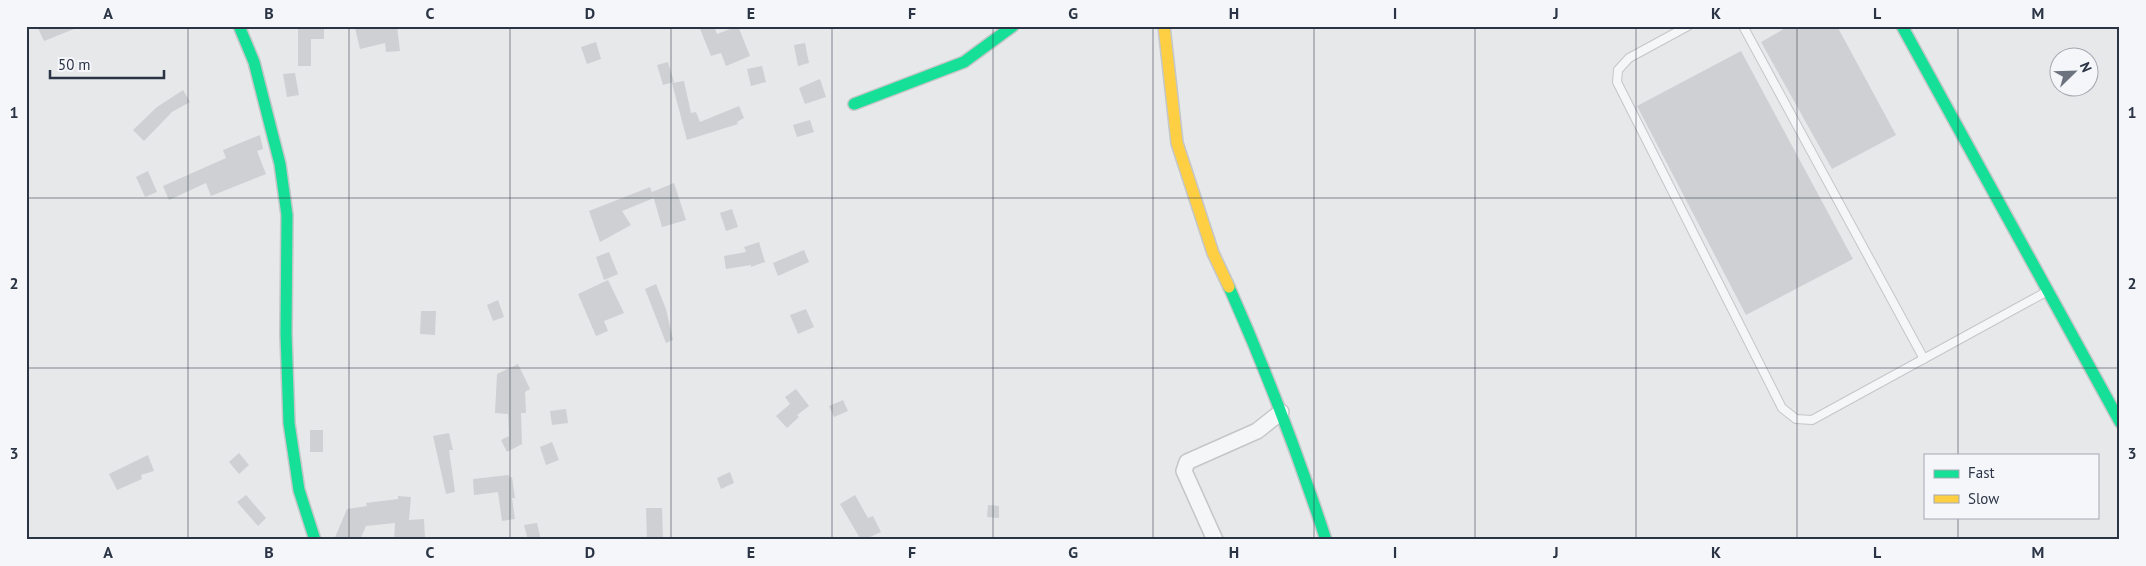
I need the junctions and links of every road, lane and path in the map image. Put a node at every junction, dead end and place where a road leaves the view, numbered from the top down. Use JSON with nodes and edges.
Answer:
{"nodes":[{"id":1,"x":239,"y":26,"type":"edge"},
{"id":2,"x":1013,"y":26,"type":"edge"},
{"id":3,"x":1164,"y":26,"type":"edge"},
{"id":4,"x":1688,"y":26,"type":"edge"},
{"id":5,"x":1743,"y":26,"type":"edge"},
{"id":6,"x":1902,"y":26,"type":"edge"},
{"id":7,"x":854,"y":104,"type":"dead end"},
{"id":8,"x":2048,"y":292,"type":"junction"},
{"id":9,"x":1924,"y":359,"type":"junction"},
{"id":10,"x":1281,"y":412,"type":"junction"},
{"id":11,"x":2120,"y":422,"type":"edge"},
{"id":12,"x":315,"y":540,"type":"edge"},
{"id":13,"x":1215,"y":540,"type":"edge"},
{"id":14,"x":1326,"y":540,"type":"edge"}],
"edges":[{"from":1,"to":12,"type":"street"},
{"from":2,"to":7,"type":"street"},
{"from":3,"to":10,"type":"street"},
{"from":4,"to":9,"type":"lane"},
{"from":5,"to":9,"type":"lane"},
{"from":6,"to":8,"type":"street"},
{"from":8,"to":9,"type":"lane"},
{"from":8,"to":11,"type":"street"},
{"from":10,"to":13,"type":"street"},
{"from":10,"to":14,"type":"street"}]}
